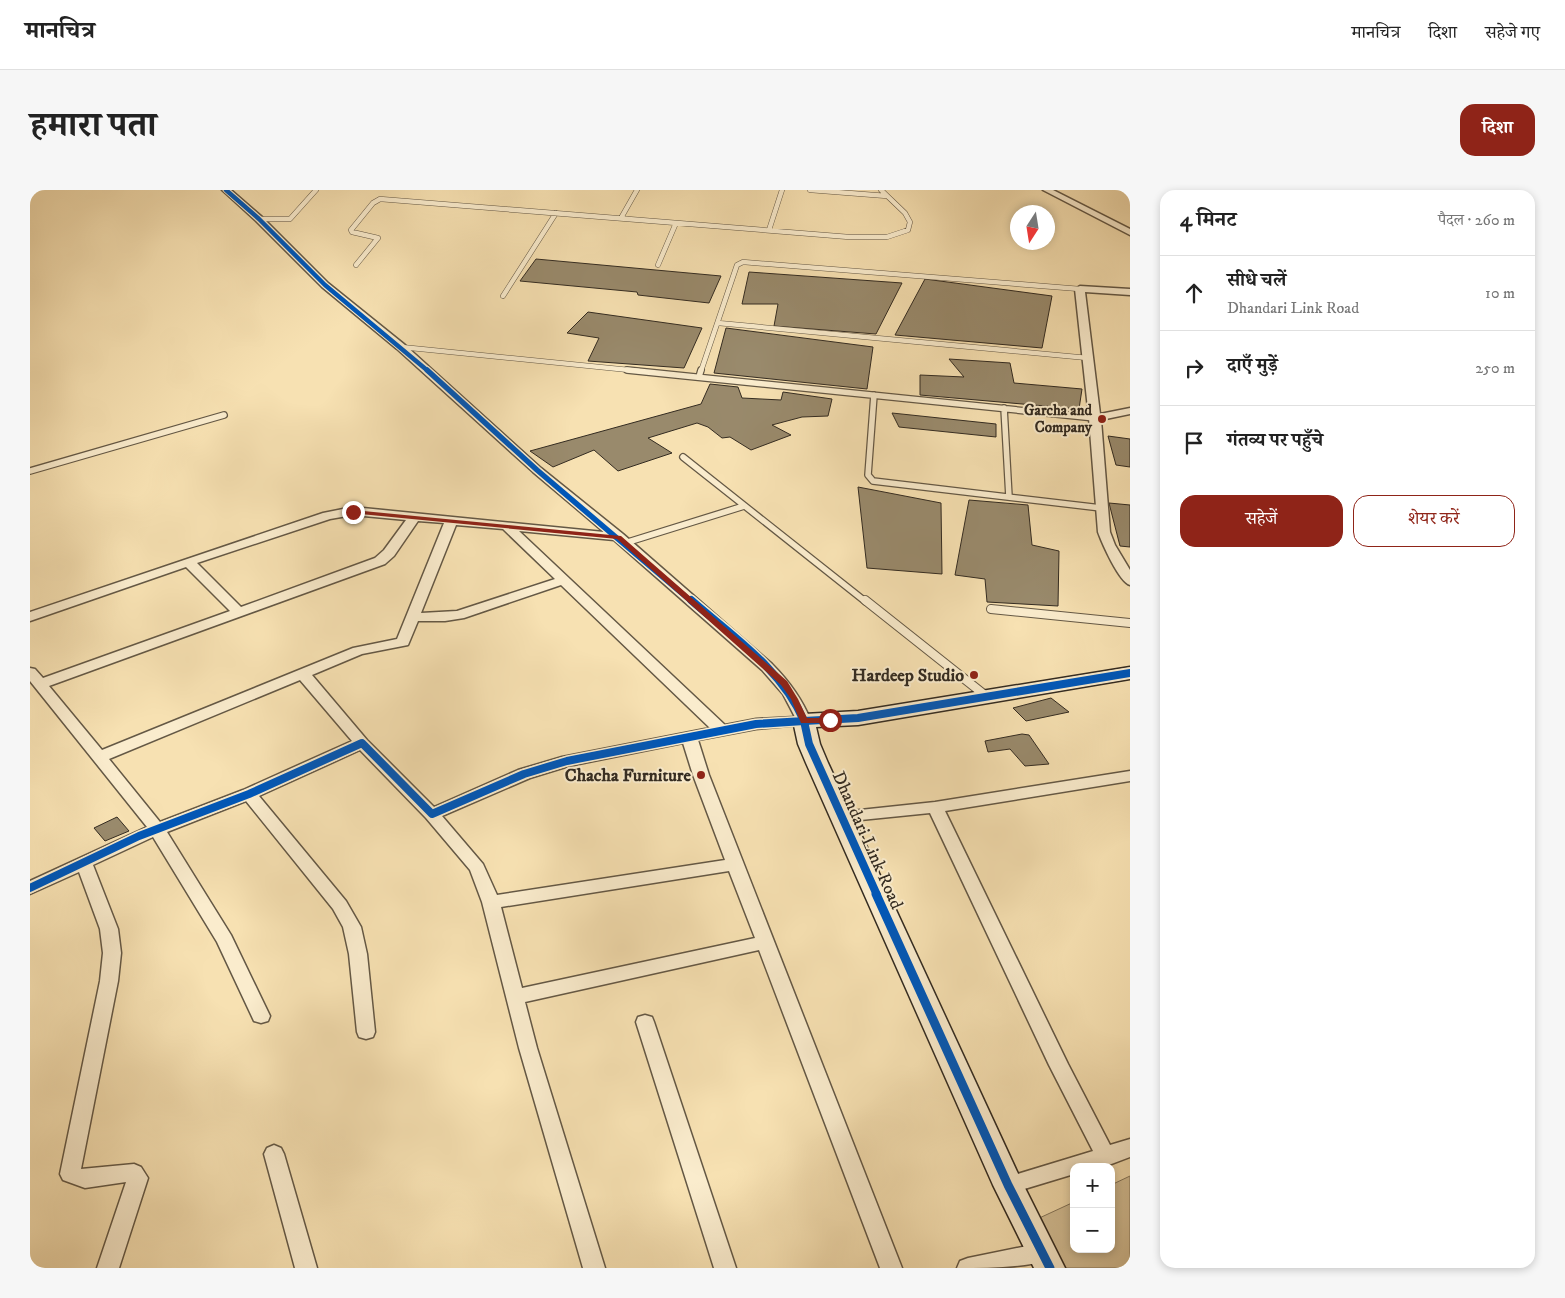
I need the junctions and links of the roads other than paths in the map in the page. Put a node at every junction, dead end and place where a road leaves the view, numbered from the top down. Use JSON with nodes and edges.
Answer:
{"nodes":[{"id":1,"x":226,"y":190,"type":"edge"},
{"id":2,"x":316,"y":190,"type":"edge"},
{"id":3,"x":636,"y":190,"type":"edge"},
{"id":4,"x":782,"y":190,"type":"edge"},
{"id":5,"x":810,"y":190,"type":"edge"},
{"id":6,"x":881,"y":190,"type":"edge"},
{"id":7,"x":1047,"y":190,"type":"edge"},
{"id":8,"x":887,"y":196,"type":"junction"},
{"id":9,"x":556,"y":213,"type":"junction"},
{"id":10,"x":621,"y":218,"type":"junction"},
{"id":11,"x":259,"y":219,"type":"junction"},
{"id":12,"x":676,"y":223,"type":"junction"},
{"id":13,"x":769,"y":230,"type":"junction"},
{"id":14,"x":1130,"y":232,"type":"edge"},
{"id":15,"x":356,"y":265,"type":"dead end"},
{"id":16,"x":658,"y":265,"type":"dead end"},
{"id":17,"x":1080,"y":289,"type":"junction"},
{"id":18,"x":1130,"y":292,"type":"edge"},
{"id":19,"x":503,"y":296,"type":"dead end"},
{"id":20,"x":718,"y":323,"type":"junction"},
{"id":21,"x":401,"y":347,"type":"junction"},
{"id":22,"x":1088,"y":358,"type":"junction"},
{"id":23,"x":699,"y":377,"type":"junction"},
{"id":24,"x":874,"y":395,"type":"junction"},
{"id":25,"x":1004,"y":408,"type":"junction"},
{"id":26,"x":1130,"y":410,"type":"edge"},
{"id":27,"x":224,"y":415,"type":"dead end"},
{"id":28,"x":1095,"y":418,"type":"junction"},
{"id":29,"x":683,"y":457,"type":"dead end"},
{"id":30,"x":30,"y":471,"type":"edge"},
{"id":31,"x":1009,"y":497,"type":"junction"},
{"id":32,"x":744,"y":506,"type":"junction"},
{"id":33,"x":1101,"y":508,"type":"junction"},
{"id":34,"x":414,"y":517,"type":"junction"},
{"id":35,"x":451,"y":521,"type":"junction"},
{"id":36,"x":507,"y":526,"type":"junction"},
{"id":37,"x":622,"y":540,"type":"junction"},
{"id":38,"x":188,"y":562,"type":"junction"},
{"id":39,"x":564,"y":580,"type":"junction"},
{"id":40,"x":1130,"y":581,"type":"edge"},
{"id":41,"x":991,"y":609,"type":"dead end"},
{"id":42,"x":239,"y":612,"type":"junction"},
{"id":43,"x":30,"y":617,"type":"edge"},
{"id":44,"x":413,"y":617,"type":"junction"},
{"id":45,"x":1130,"y":623,"type":"edge"},
{"id":46,"x":30,"y":672,"type":"edge"},
{"id":47,"x":303,"y":674,"type":"junction"},
{"id":48,"x":1129,"y":675,"type":"edge"},
{"id":49,"x":40,"y":684,"type":"junction"},
{"id":50,"x":988,"y":698,"type":"junction"},
{"id":51,"x":804,"y":721,"type":"junction"},
{"id":52,"x":721,"y":730,"type":"junction"},
{"id":53,"x":689,"y":737,"type":"junction"},
{"id":54,"x":362,"y":743,"type":"junction"},
{"id":55,"x":99,"y":757,"type":"junction"},
{"id":56,"x":1130,"y":776,"type":"edge"},
{"id":57,"x":249,"y":794,"type":"junction"},
{"id":58,"x":935,"y":807,"type":"junction"},
{"id":59,"x":432,"y":814,"type":"junction"},
{"id":60,"x":841,"y":817,"type":"junction"},
{"id":61,"x":157,"y":829,"type":"junction"},
{"id":62,"x":84,"y":862,"type":"junction"},
{"id":63,"x":735,"y":864,"type":"junction"},
{"id":64,"x":30,"y":888,"type":"edge"},
{"id":65,"x":491,"y":902,"type":"junction"},
{"id":66,"x":765,"y":942,"type":"junction"},
{"id":67,"x":514,"y":997,"type":"junction"},
{"id":68,"x":261,"y":1016,"type":"dead end"},
{"id":69,"x":644,"y":1022,"type":"dead end"},
{"id":70,"x":366,"y":1032,"type":"dead end"},
{"id":71,"x":1130,"y":1148,"type":"edge"},
{"id":72,"x":274,"y":1154,"type":"dead end"},
{"id":73,"x":1106,"y":1157,"type":"junction"},
{"id":74,"x":1008,"y":1185,"type":"junction"},
{"id":75,"x":1046,"y":1261,"type":"edge"},
{"id":76,"x":301,"y":1266,"type":"edge"},
{"id":77,"x":108,"y":1268,"type":"edge"},
{"id":78,"x":594,"y":1268,"type":"edge"},
{"id":79,"x":725,"y":1268,"type":"edge"},
{"id":80,"x":891,"y":1268,"type":"edge"},
{"id":81,"x":968,"y":1268,"type":"edge"}],
"edges":[{"from":1,"to":11,"type":"street"},
{"from":2,"to":11,"type":"lane"},
{"from":3,"to":10,"type":"lane"},
{"from":4,"to":13,"type":"lane"},
{"from":5,"to":8,"type":"lane"},
{"from":6,"to":8,"type":"lane"},
{"from":7,"to":14,"type":"street"},
{"from":8,"to":13,"type":"lane"},
{"from":9,"to":10,"type":"lane"},
{"from":9,"to":15,"type":"lane"},
{"from":9,"to":19,"type":"lane"},
{"from":10,"to":12,"type":"lane"},
{"from":11,"to":21,"type":"street"},
{"from":12,"to":13,"type":"lane"},
{"from":12,"to":16,"type":"lane"},
{"from":17,"to":18,"type":"street"},
{"from":17,"to":20,"type":"lane"},
{"from":17,"to":22,"type":"street"},
{"from":20,"to":22,"type":"lane"},
{"from":20,"to":23,"type":"lane"},
{"from":21,"to":23,"type":"lane"},
{"from":21,"to":37,"type":"street"},
{"from":22,"to":28,"type":"street"},
{"from":23,"to":24,"type":"lane"},
{"from":24,"to":25,"type":"lane"},
{"from":24,"to":31,"type":"lane"},
{"from":25,"to":28,"type":"lane"},
{"from":25,"to":31,"type":"lane"},
{"from":26,"to":28,"type":"street"},
{"from":27,"to":30,"type":"lane"},
{"from":28,"to":33,"type":"street"},
{"from":29,"to":32,"type":"lane"},
{"from":31,"to":33,"type":"lane"},
{"from":32,"to":37,"type":"lane"},
{"from":32,"to":50,"type":"lane"},
{"from":33,"to":40,"type":"street"},
{"from":34,"to":35,"type":"street"},
{"from":34,"to":38,"type":"street"},
{"from":34,"to":42,"type":"street"},
{"from":35,"to":36,"type":"street"},
{"from":35,"to":44,"type":"street"},
{"from":36,"to":37,"type":"street"},
{"from":36,"to":39,"type":"street"},
{"from":37,"to":51,"type":"street"},
{"from":38,"to":42,"type":"street"},
{"from":38,"to":43,"type":"street"},
{"from":39,"to":44,"type":"street"},
{"from":39,"to":52,"type":"street"},
{"from":41,"to":45,"type":"lane"},
{"from":42,"to":49,"type":"street"},
{"from":44,"to":47,"type":"street"},
{"from":46,"to":49,"type":"street"},
{"from":47,"to":54,"type":"street"},
{"from":47,"to":55,"type":"street"},
{"from":48,"to":50,"type":"street"},
{"from":49,"to":55,"type":"street"},
{"from":50,"to":51,"type":"street"},
{"from":51,"to":52,"type":"street"},
{"from":51,"to":60,"type":"street","name":"Dhandari Link Road"},
{"from":52,"to":53,"type":"street"},
{"from":53,"to":59,"type":"street"},
{"from":53,"to":63,"type":"street"},
{"from":54,"to":57,"type":"street"},
{"from":54,"to":59,"type":"street"},
{"from":55,"to":61,"type":"street"},
{"from":56,"to":58,"type":"street"},
{"from":57,"to":61,"type":"street"},
{"from":57,"to":70,"type":"street"},
{"from":58,"to":60,"type":"street"},
{"from":58,"to":73,"type":"street"},
{"from":59,"to":65,"type":"street"},
{"from":60,"to":74,"type":"street","name":"Dhandari Link Road"},
{"from":61,"to":62,"type":"street"},
{"from":61,"to":68,"type":"street"},
{"from":62,"to":64,"type":"street"},
{"from":62,"to":77,"type":"street"},
{"from":63,"to":65,"type":"street"},
{"from":63,"to":66,"type":"street"},
{"from":65,"to":67,"type":"street"},
{"from":66,"to":67,"type":"street"},
{"from":66,"to":80,"type":"street"},
{"from":67,"to":78,"type":"street"},
{"from":69,"to":79,"type":"street"},
{"from":71,"to":73,"type":"street"},
{"from":72,"to":76,"type":"street"},
{"from":73,"to":74,"type":"street"},
{"from":74,"to":75,"type":"street","name":"Dhandari Link Road"},
{"from":75,"to":81,"type":"street"}]}
